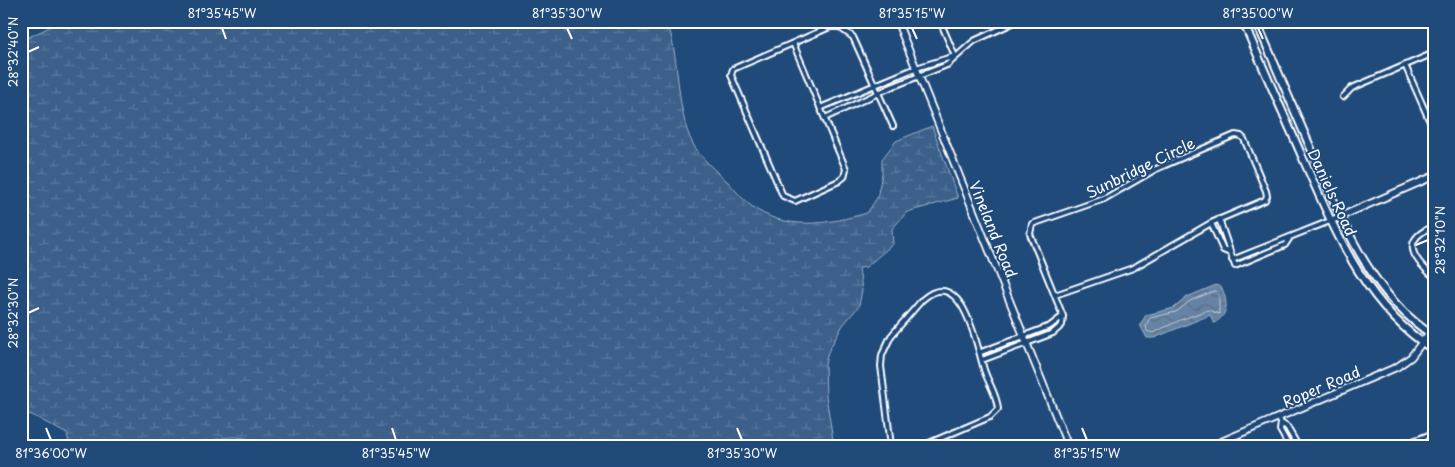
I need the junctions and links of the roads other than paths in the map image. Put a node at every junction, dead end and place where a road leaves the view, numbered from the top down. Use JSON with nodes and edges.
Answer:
{"nodes":[{"id":1,"x":897,"y":21,"type":"edge"},
{"id":2,"x":940,"y":21,"type":"edge"},
{"id":3,"x":1017,"y":21,"type":"edge"},
{"id":4,"x":1243,"y":21,"type":"edge"},
{"id":5,"x":1256,"y":21,"type":"edge"},
{"id":6,"x":793,"y":43,"type":"junction"},
{"id":7,"x":1434,"y":53,"type":"edge"},
{"id":8,"x":955,"y":56,"type":"junction"},
{"id":9,"x":938,"y":60,"type":"junction"},
{"id":10,"x":1405,"y":65,"type":"junction"},
{"id":11,"x":941,"y":67,"type":"junction"},
{"id":12,"x":916,"y":68,"type":"junction"},
{"id":13,"x":919,"y":76,"type":"junction"},
{"id":14,"x":890,"y":79,"type":"junction"},
{"id":15,"x":875,"y":85,"type":"junction"},
{"id":16,"x":893,"y":86,"type":"junction"},
{"id":17,"x":878,"y":94,"type":"junction"},
{"id":18,"x":1343,"y":97,"type":"dead end"},
{"id":19,"x":820,"y":108,"type":"junction"},
{"id":20,"x":825,"y":118,"type":"junction"},
{"id":21,"x":892,"y":126,"type":"dead end"},
{"id":22,"x":1434,"y":130,"type":"edge"},
{"id":23,"x":1434,"y":176,"type":"edge"},
{"id":24,"x":1341,"y":217,"type":"junction"},
{"id":25,"x":1219,"y":219,"type":"junction"},
{"id":26,"x":1330,"y":221,"type":"junction"},
{"id":27,"x":1212,"y":223,"type":"junction"},
{"id":28,"x":1434,"y":226,"type":"edge"},
{"id":29,"x":1289,"y":239,"type":"junction"},
{"id":30,"x":1230,"y":254,"type":"junction"},
{"id":31,"x":1232,"y":260,"type":"junction"},
{"id":32,"x":1434,"y":277,"type":"edge"},
{"id":33,"x":1055,"y":295,"type":"junction"},
{"id":34,"x":1062,"y":316,"type":"junction"},
{"id":35,"x":1050,"y":326,"type":"junction"},
{"id":36,"x":1053,"y":332,"type":"junction"},
{"id":37,"x":1432,"y":334,"type":"edge"},
{"id":38,"x":1024,"y":335,"type":"junction"},
{"id":39,"x":1026,"y":343,"type":"junction"},
{"id":40,"x":1422,"y":343,"type":"junction"},
{"id":41,"x":1434,"y":350,"type":"edge"},
{"id":42,"x":981,"y":352,"type":"junction"},
{"id":43,"x":982,"y":360,"type":"junction"},
{"id":44,"x":1280,"y":421,"type":"junction"},
{"id":45,"x":1434,"y":432,"type":"edge"},
{"id":46,"x":1393,"y":444,"type":"dead end"},
{"id":47,"x":891,"y":446,"type":"edge"},
{"id":48,"x":922,"y":446,"type":"edge"},
{"id":49,"x":1068,"y":446,"type":"edge"},
{"id":50,"x":1211,"y":446,"type":"edge"},
{"id":51,"x":1289,"y":446,"type":"edge"},
{"id":52,"x":1298,"y":446,"type":"edge"},
{"id":53,"x":1400,"y":446,"type":"edge"}],
"edges":[{"from":1,"to":12,"type":"main road","name":"Vineland Road"},
{"from":2,"to":8,"type":"street"},
{"from":3,"to":8,"type":"street"},
{"from":4,"to":26,"type":"main road","name":"Daniels Road"},
{"from":5,"to":24,"type":"main road","name":"Daniels Road"},
{"from":6,"to":15,"type":"street"},
{"from":6,"to":19,"type":"street"},
{"from":6,"to":20,"type":"street"},
{"from":7,"to":10,"type":"street"},
{"from":8,"to":9,"type":"street"},
{"from":8,"to":11,"type":"street"},
{"from":9,"to":11,"type":"street"},
{"from":9,"to":12,"type":"street"},
{"from":10,"to":18,"type":"street"},
{"from":10,"to":22,"type":"street"},
{"from":11,"to":13,"type":"street"},
{"from":12,"to":13,"type":"main road","name":"Vineland Road"},
{"from":12,"to":14,"type":"street"},
{"from":13,"to":16,"type":"street"},
{"from":13,"to":38,"type":"main road","name":"Vineland Road"},
{"from":14,"to":15,"type":"street"},
{"from":14,"to":16,"type":"street"},
{"from":15,"to":17,"type":"street"},
{"from":15,"to":19,"type":"street"},
{"from":16,"to":17,"type":"street"},
{"from":17,"to":20,"type":"street"},
{"from":17,"to":21,"type":"street"},
{"from":19,"to":20,"type":"street"},
{"from":23,"to":24,"type":"main road"},
{"from":24,"to":26,"type":"main road"},
{"from":24,"to":37,"type":"main road","name":"Daniels Road"},
{"from":25,"to":27,"type":"street","name":"Sunbridge Circle"},
{"from":25,"to":30,"type":"street"},
{"from":25,"to":33,"type":"street","name":"Sunbridge Circle"},
{"from":26,"to":29,"type":"street"},
{"from":26,"to":40,"type":"main road","name":"Daniels Road"},
{"from":27,"to":30,"type":"street"},
{"from":27,"to":33,"type":"street","name":"Sunbridge Circle"},
{"from":28,"to":32,"type":"street"},
{"from":29,"to":31,"type":"street"},
{"from":29,"to":31,"type":"street"},
{"from":30,"to":31,"type":"street"},
{"from":33,"to":34,"type":"street","name":"Sunbridge Circle"},
{"from":34,"to":35,"type":"street"},
{"from":34,"to":36,"type":"street"},
{"from":35,"to":36,"type":"street"},
{"from":35,"to":38,"type":"street"},
{"from":36,"to":39,"type":"street"},
{"from":37,"to":40,"type":"main road","name":"Roper Road"},
{"from":38,"to":39,"type":"main road","name":"Vineland Road"},
{"from":38,"to":42,"type":"street"},
{"from":39,"to":43,"type":"street"},
{"from":39,"to":49,"type":"main road","name":"Vineland Road"},
{"from":40,"to":41,"type":"main road","name":"Daniels Road"},
{"from":40,"to":44,"type":"main road","name":"Roper Road"},
{"from":42,"to":43,"type":"street"},
{"from":42,"to":47,"type":"street"},
{"from":43,"to":48,"type":"street"},
{"from":44,"to":50,"type":"main road","name":"Roper Road"},
{"from":44,"to":51,"type":"street"},
{"from":44,"to":52,"type":"street"},
{"from":45,"to":53,"type":"street"},
{"from":46,"to":53,"type":"street"}]}
